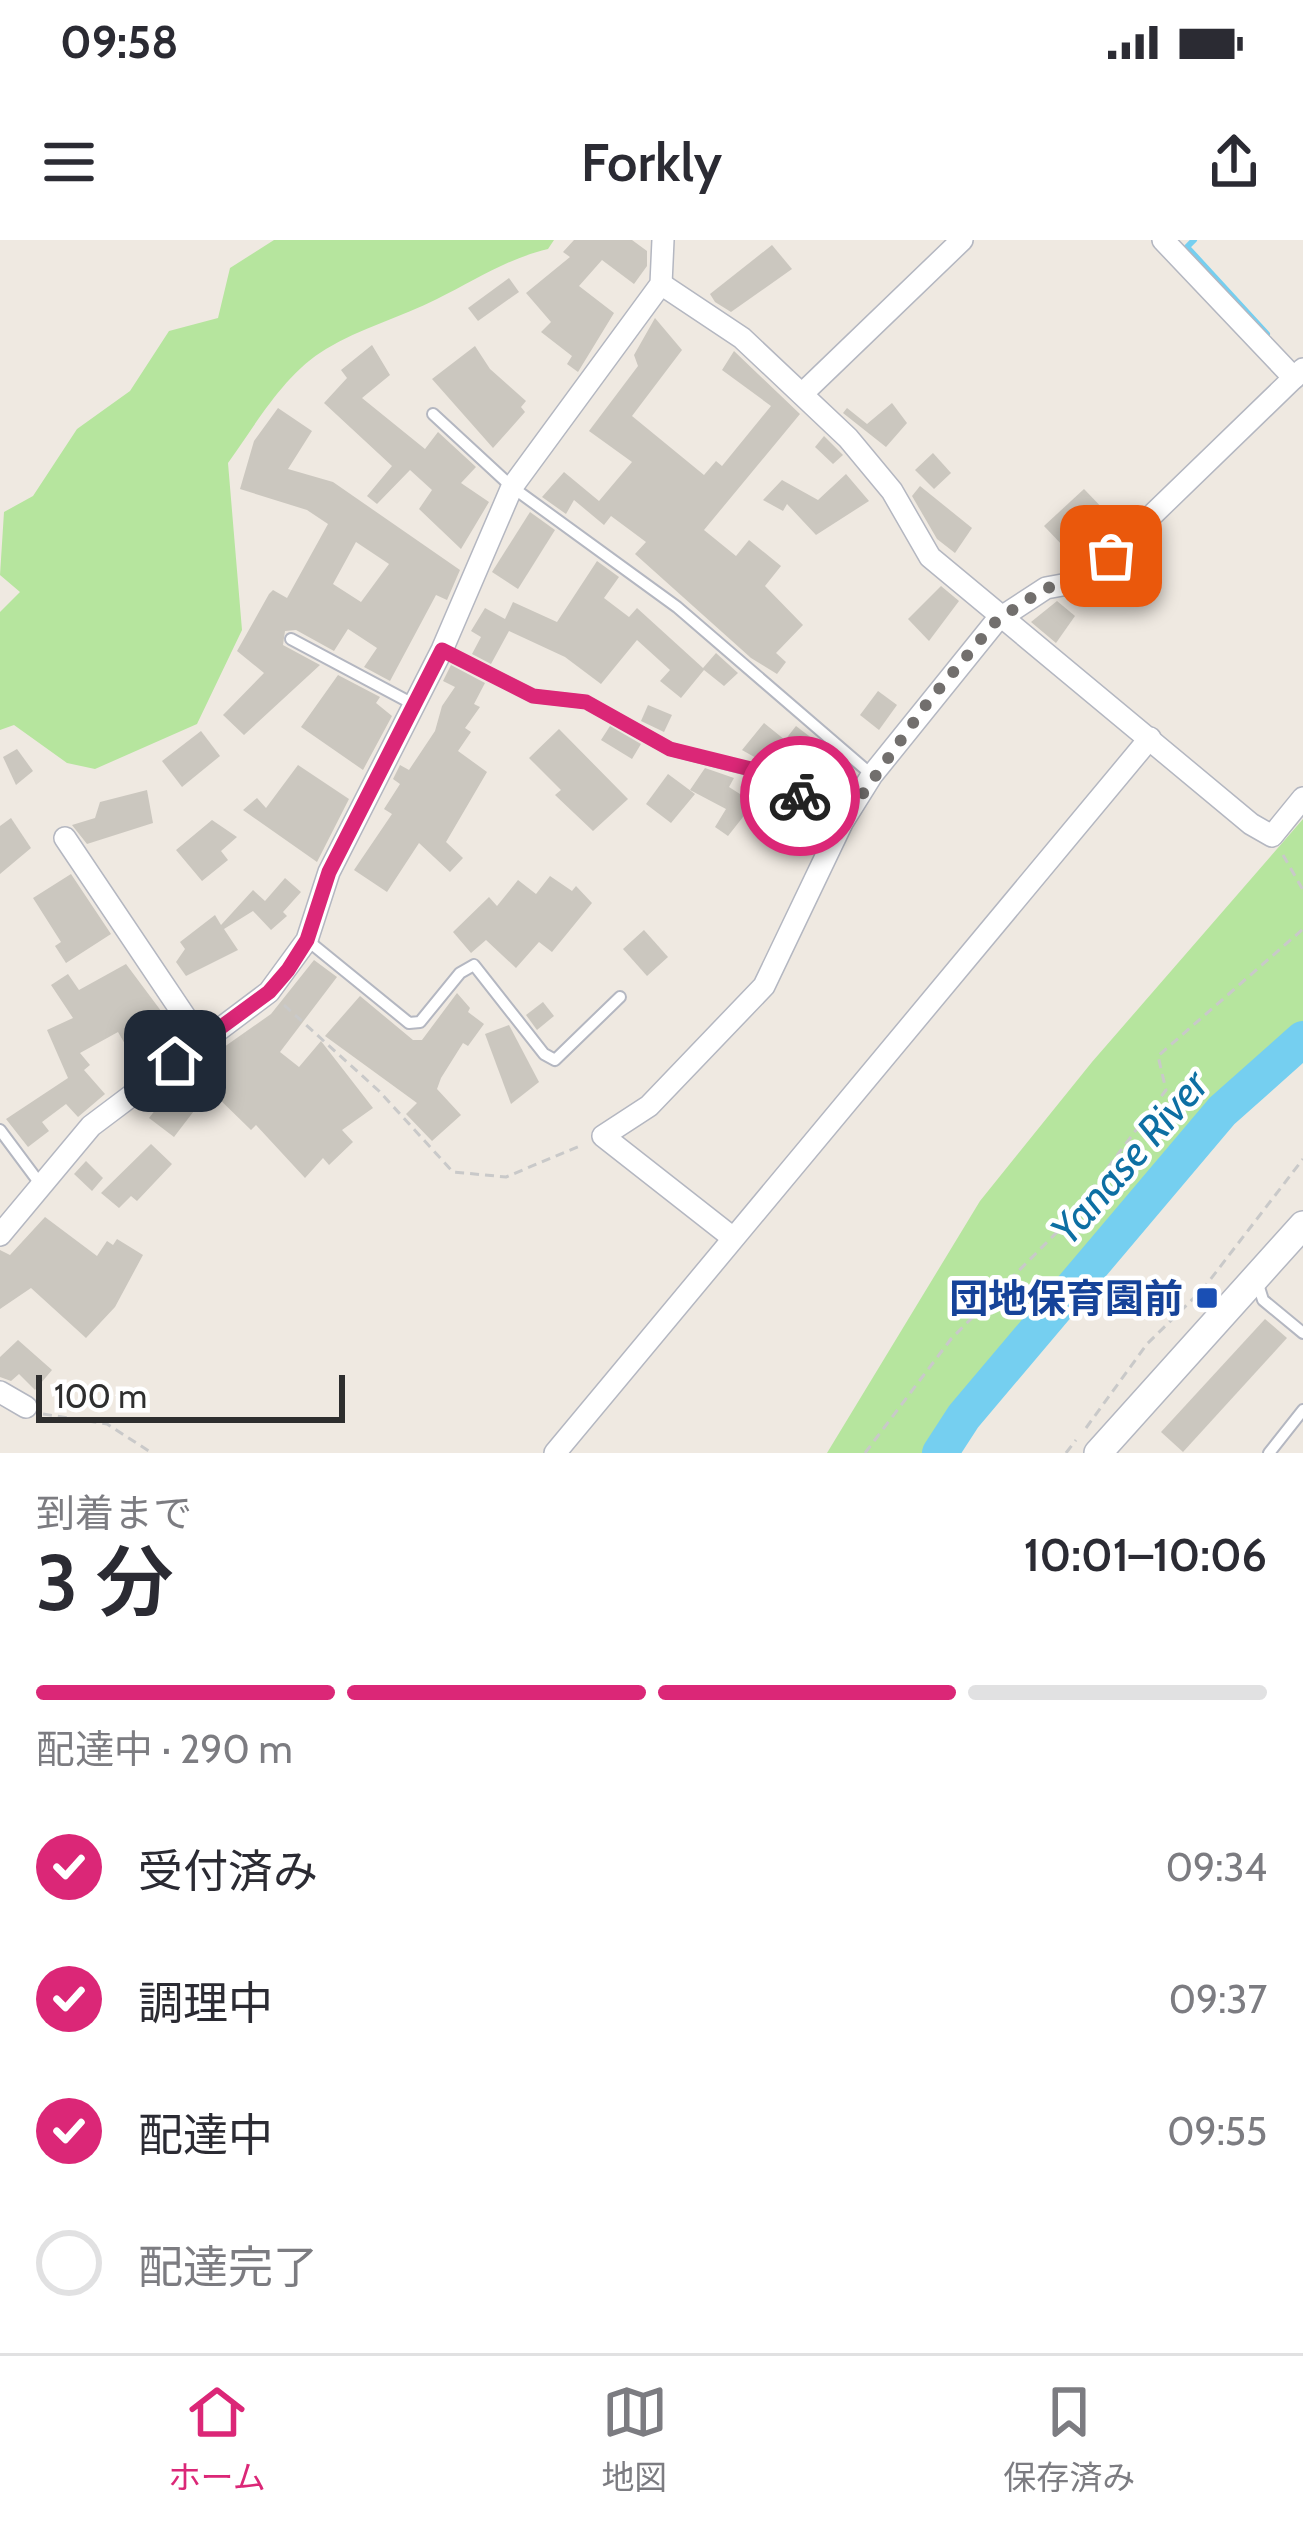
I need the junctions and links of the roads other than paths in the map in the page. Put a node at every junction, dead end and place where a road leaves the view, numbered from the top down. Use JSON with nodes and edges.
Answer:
{"nodes":[{"id":1,"x":663,"y":240,"type":"edge"},
{"id":2,"x":962,"y":240,"type":"edge"},
{"id":3,"x":1163,"y":240,"type":"edge"},
{"id":4,"x":662,"y":284,"type":"junction"},
{"id":5,"x":1299,"y":374,"type":"edge"},
{"id":6,"x":802,"y":394,"type":"junction"},
{"id":7,"x":433,"y":414,"type":"dead end"},
{"id":8,"x":512,"y":487,"type":"junction"},
{"id":9,"x":1005,"y":614,"type":"junction"},
{"id":10,"x":291,"y":639,"type":"dead end"},
{"id":11,"x":442,"y":650,"type":"junction"},
{"id":12,"x":416,"y":706,"type":"junction"},
{"id":13,"x":1150,"y":738,"type":"junction"},
{"id":14,"x":872,"y":775,"type":"junction"},
{"id":15,"x":1303,"y":798,"type":"edge"},
{"id":16,"x":842,"y":823,"type":"junction"},
{"id":17,"x":65,"y":838,"type":"dead end"},
{"id":18,"x":307,"y":940,"type":"junction"},
{"id":19,"x":620,"y":997,"type":"dead end"},
{"id":20,"x":202,"y":1042,"type":"junction"},
{"id":21,"x":0,"y":1130,"type":"edge"},
{"id":22,"x":43,"y":1187,"type":"junction"},
{"id":23,"x":1303,"y":1225,"type":"edge"},
{"id":24,"x":0,"y":1235,"type":"edge"},
{"id":25,"x":733,"y":1238,"type":"junction"},
{"id":26,"x":1256,"y":1278,"type":"junction"},
{"id":27,"x":1303,"y":1333,"type":"edge"},
{"id":28,"x":0,"y":1392,"type":"edge"},
{"id":29,"x":26,"y":1407,"type":"road end"},
{"id":30,"x":1303,"y":1410,"type":"edge"},
{"id":31,"x":1111,"y":1448,"type":"edge"},
{"id":32,"x":555,"y":1453,"type":"edge"},
{"id":33,"x":1269,"y":1453,"type":"edge"}],
"edges":[{"from":1,"to":4,"type":"street"},
{"from":2,"to":6,"type":"street"},
{"from":3,"to":5,"type":"street"},
{"from":4,"to":6,"type":"street"},
{"from":4,"to":8,"type":"street"},
{"from":5,"to":9,"type":"street"},
{"from":6,"to":9,"type":"street"},
{"from":7,"to":8,"type":"lane"},
{"from":8,"to":11,"type":"street"},
{"from":8,"to":14,"type":"lane"},
{"from":9,"to":13,"type":"street"},
{"from":9,"to":14,"type":"street"},
{"from":10,"to":12,"type":"lane"},
{"from":11,"to":12,"type":"street"},
{"from":11,"to":16,"type":"lane"},
{"from":12,"to":18,"type":"street"},
{"from":13,"to":15,"type":"street"},
{"from":13,"to":25,"type":"street"},
{"from":14,"to":16,"type":"street"},
{"from":16,"to":25,"type":"street"},
{"from":17,"to":20,"type":"street"},
{"from":18,"to":19,"type":"lane"},
{"from":18,"to":20,"type":"street"},
{"from":20,"to":22,"type":"street"},
{"from":21,"to":22,"type":"lane"},
{"from":22,"to":24,"type":"street"},
{"from":23,"to":26,"type":"street"},
{"from":25,"to":32,"type":"street"},
{"from":26,"to":27,"type":"lane"},
{"from":26,"to":31,"type":"street"},
{"from":28,"to":29,"type":"street"},
{"from":30,"to":33,"type":"lane"}]}
